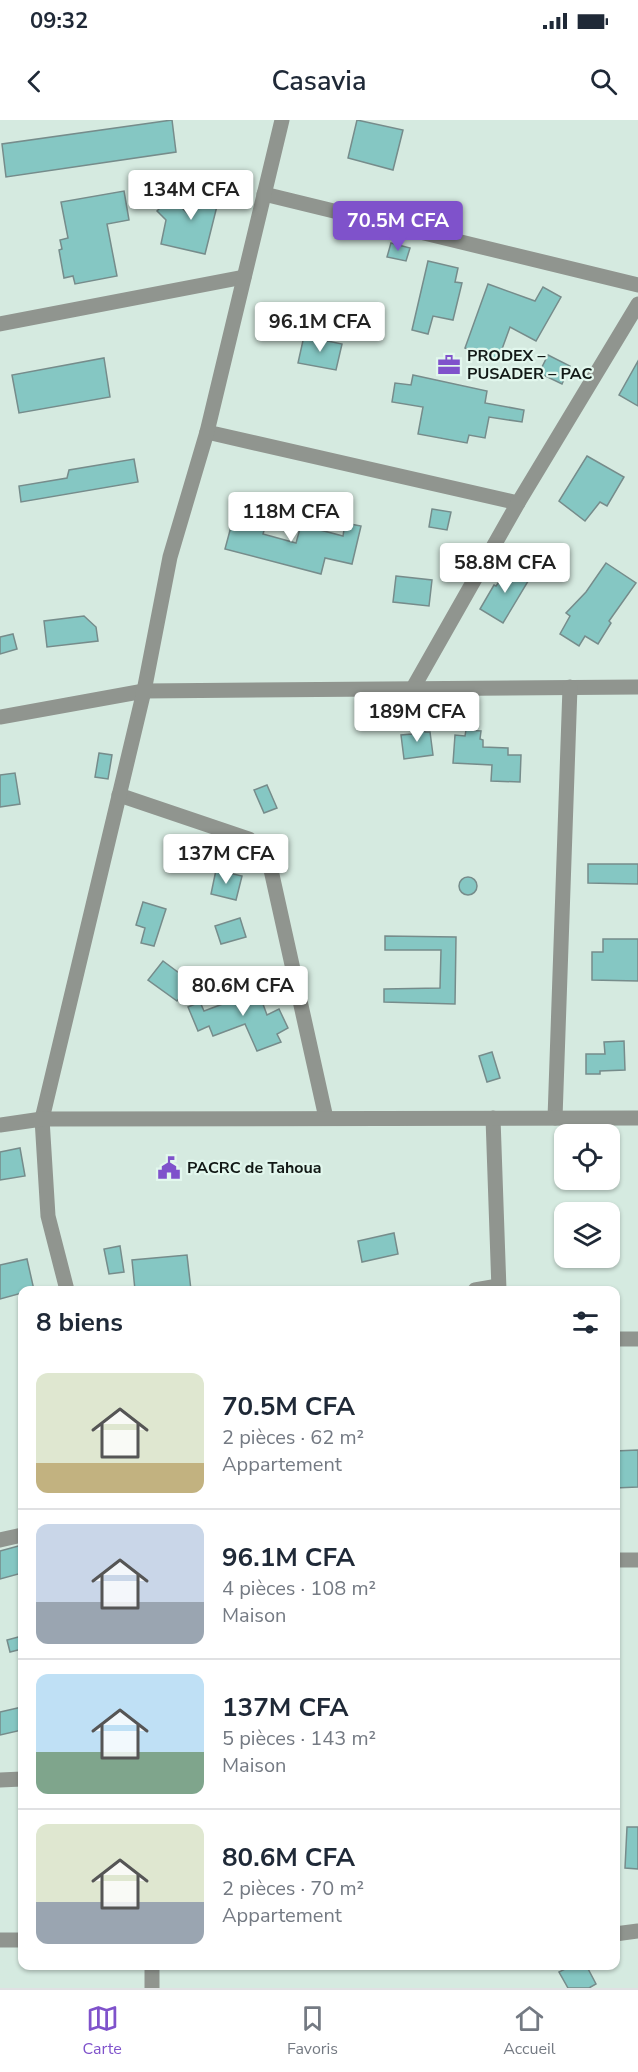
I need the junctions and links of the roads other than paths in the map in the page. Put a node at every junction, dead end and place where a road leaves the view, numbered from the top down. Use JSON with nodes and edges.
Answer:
{"nodes":[{"id":1,"x":282,"y":120,"type":"edge"},
{"id":2,"x":264,"y":194,"type":"junction"},
{"id":3,"x":244,"y":277,"type":"junction"},
{"id":4,"x":638,"y":285,"type":"edge"},
{"id":5,"x":638,"y":304,"type":"edge"},
{"id":6,"x":0,"y":324,"type":"edge"},
{"id":7,"x":207,"y":432,"type":"junction"},
{"id":8,"x":518,"y":503,"type":"junction"},
{"id":9,"x":570,"y":687,"type":"junction"},
{"id":10,"x":638,"y":687,"type":"edge"},
{"id":11,"x":413,"y":688,"type":"junction"},
{"id":12,"x":144,"y":690,"type":"junction"},
{"id":13,"x":0,"y":717,"type":"edge"},
{"id":14,"x":119,"y":795,"type":"junction"},
{"id":15,"x":326,"y":1118,"type":"junction"},
{"id":16,"x":493,"y":1118,"type":"junction"},
{"id":17,"x":555,"y":1118,"type":"junction"},
{"id":18,"x":638,"y":1118,"type":"edge"},
{"id":19,"x":42,"y":1119,"type":"junction"},
{"id":20,"x":0,"y":1125,"type":"edge"},
{"id":21,"x":67,"y":1286,"type":"edge"},
{"id":22,"x":499,"y":1286,"type":"edge"},
{"id":23,"x":620,"y":1339,"type":"edge"},
{"id":24,"x":638,"y":1339,"type":"edge"},
{"id":25,"x":18,"y":1536,"type":"edge"},
{"id":26,"x":0,"y":1540,"type":"edge"},
{"id":27,"x":620,"y":1560,"type":"edge"},
{"id":28,"x":638,"y":1560,"type":"edge"},
{"id":29,"x":0,"y":1779,"type":"edge"},
{"id":30,"x":18,"y":1779,"type":"edge"},
{"id":31,"x":638,"y":1931,"type":"edge"},
{"id":32,"x":620,"y":1933,"type":"edge"},
{"id":33,"x":0,"y":1940,"type":"edge"},
{"id":34,"x":18,"y":1940,"type":"edge"},
{"id":35,"x":152,"y":1970,"type":"edge"},
{"id":36,"x":152,"y":1988,"type":"edge"}],
"edges":[{"from":1,"to":2,"type":"street"},
{"from":2,"to":3,"type":"street"},
{"from":2,"to":4,"type":"street"},
{"from":3,"to":6,"type":"street"},
{"from":3,"to":7,"type":"street"},
{"from":5,"to":8,"type":"street"},
{"from":7,"to":8,"type":"street"},
{"from":7,"to":12,"type":"street"},
{"from":8,"to":11,"type":"street"},
{"from":9,"to":10,"type":"street"},
{"from":9,"to":11,"type":"street"},
{"from":9,"to":17,"type":"street"},
{"from":11,"to":12,"type":"street"},
{"from":12,"to":13,"type":"street"},
{"from":12,"to":14,"type":"street"},
{"from":14,"to":15,"type":"street"},
{"from":14,"to":19,"type":"street"},
{"from":15,"to":16,"type":"street"},
{"from":15,"to":19,"type":"street"},
{"from":16,"to":17,"type":"street"},
{"from":16,"to":22,"type":"street"},
{"from":17,"to":18,"type":"street"},
{"from":19,"to":20,"type":"street"},
{"from":19,"to":21,"type":"street"},
{"from":23,"to":24,"type":"street"},
{"from":25,"to":26,"type":"street"},
{"from":27,"to":28,"type":"street"},
{"from":29,"to":30,"type":"street"},
{"from":31,"to":32,"type":"street"},
{"from":33,"to":34,"type":"street"},
{"from":35,"to":36,"type":"street"}]}
